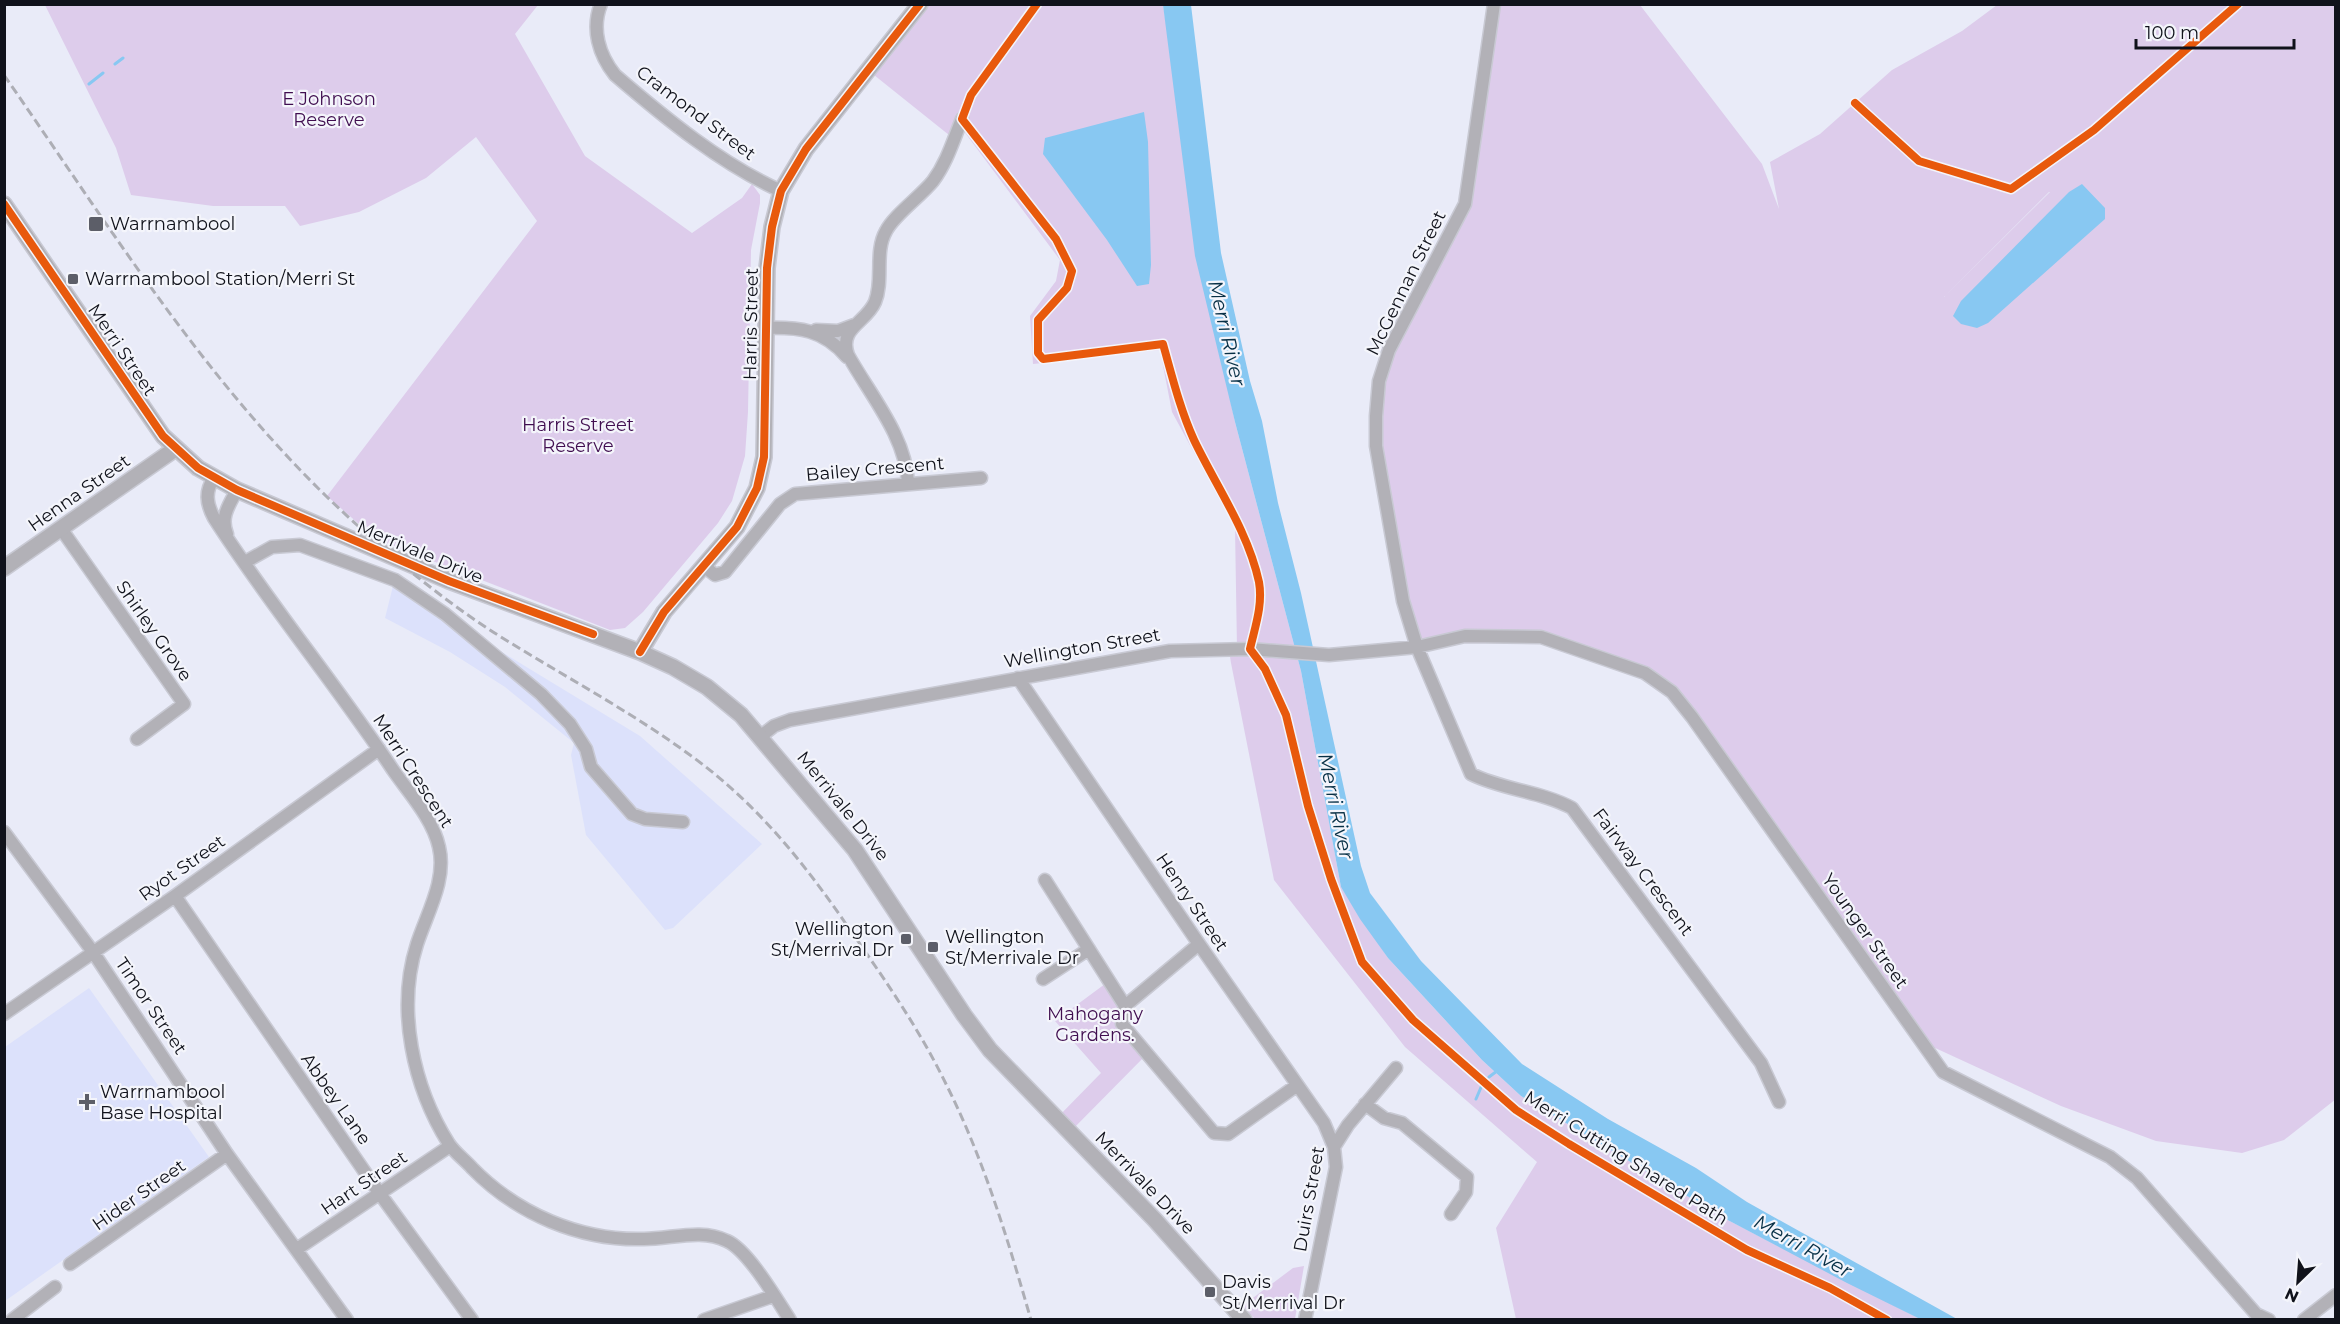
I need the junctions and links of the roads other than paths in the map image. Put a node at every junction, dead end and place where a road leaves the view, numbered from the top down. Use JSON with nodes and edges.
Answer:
{"nodes":[{"id":1,"x":601,"y":4,"type":"edge"},
{"id":2,"x":920,"y":4,"type":"edge"},
{"id":3,"x":1494,"y":4,"type":"edge"},
{"id":4,"x":962,"y":119,"type":"dead end"},
{"id":5,"x":781,"y":191,"type":"junction"},
{"id":6,"x":4,"y":204,"type":"edge"},
{"id":7,"x":855,"y":324,"type":"junction"},
{"id":8,"x":765,"y":328,"type":"junction"},
{"id":9,"x":800,"y":328,"type":"junction"},
{"id":10,"x":853,"y":363,"type":"junction"},
{"id":11,"x":175,"y":449,"type":"junction"},
{"id":12,"x":214,"y":477,"type":"junction"},
{"id":13,"x":981,"y":478,"type":"dead end"},
{"id":14,"x":908,"y":483,"type":"junction"},
{"id":15,"x":237,"y":490,"type":"junction"},
{"id":16,"x":62,"y":530,"type":"junction"},
{"id":17,"x":229,"y":538,"type":"junction"},
{"id":18,"x":245,"y":562,"type":"junction"},
{"id":19,"x":705,"y":567,"type":"junction"},
{"id":20,"x":4,"y":568,"type":"edge"},
{"id":21,"x":1417,"y":647,"type":"junction"},
{"id":22,"x":640,"y":652,"type":"junction"},
{"id":23,"x":1018,"y":678,"type":"junction"},
{"id":24,"x":761,"y":736,"type":"junction"},
{"id":25,"x":137,"y":739,"type":"dead end"},
{"id":26,"x":379,"y":749,"type":"junction"},
{"id":27,"x":683,"y":822,"type":"dead end"},
{"id":28,"x":4,"y":832,"type":"edge"},
{"id":29,"x":1045,"y":880,"type":"dead end"},
{"id":30,"x":175,"y":896,"type":"junction"},
{"id":31,"x":1199,"y":944,"type":"junction"},
{"id":32,"x":1089,"y":949,"type":"junction"},
{"id":33,"x":93,"y":952,"type":"junction"},
{"id":34,"x":1043,"y":980,"type":"dead end"},
{"id":35,"x":1125,"y":1006,"type":"junction"},
{"id":36,"x":4,"y":1014,"type":"edge"},
{"id":37,"x":1396,"y":1068,"type":"dead end"},
{"id":38,"x":1296,"y":1086,"type":"junction"},
{"id":39,"x":1779,"y":1102,"type":"dead end"},
{"id":40,"x":1365,"y":1104,"type":"junction"},
{"id":41,"x":450,"y":1146,"type":"junction"},
{"id":42,"x":1334,"y":1147,"type":"junction"},
{"id":43,"x":227,"y":1154,"type":"junction"},
{"id":44,"x":380,"y":1194,"type":"junction"},
{"id":45,"x":1452,"y":1214,"type":"dead end"},
{"id":46,"x":297,"y":1249,"type":"junction"},
{"id":47,"x":70,"y":1264,"type":"dead end"},
{"id":48,"x":55,"y":1287,"type":"dead end"},
{"id":49,"x":2336,"y":1295,"type":"edge"},
{"id":50,"x":773,"y":1296,"type":"junction"},
{"id":51,"x":12,"y":1320,"type":"edge"},
{"id":52,"x":347,"y":1320,"type":"edge"},
{"id":53,"x":472,"y":1320,"type":"edge"},
{"id":54,"x":704,"y":1320,"type":"edge"},
{"id":55,"x":790,"y":1320,"type":"edge"},
{"id":56,"x":1244,"y":1320,"type":"edge"},
{"id":57,"x":1305,"y":1320,"type":"edge"},
{"id":58,"x":2269,"y":1320,"type":"edge"},
{"id":59,"x":2304,"y":1320,"type":"edge"}],
"edges":[{"from":1,"to":5,"type":"street","name":"Cramond Street"},
{"from":2,"to":5,"type":"street","name":"Harris Street"},
{"from":3,"to":21,"type":"street","name":"McGennan Street"},
{"from":4,"to":7,"type":"street"},
{"from":5,"to":8,"type":"street","name":"Harris Street"},
{"from":6,"to":11,"type":"street","name":"Merri Street"},
{"from":7,"to":9,"type":"street"},
{"from":7,"to":10,"type":"street"},
{"from":8,"to":9,"type":"street"},
{"from":8,"to":19,"type":"street","name":"Harris Street"},
{"from":9,"to":10,"type":"street"},
{"from":10,"to":14,"type":"street"},
{"from":11,"to":12,"type":"street","name":"Merri Street"},
{"from":11,"to":16,"type":"street","name":"Henna Street"},
{"from":12,"to":15,"type":"street","name":"Merri Street"},
{"from":12,"to":17,"type":"street","name":"Merri Crescent"},
{"from":13,"to":14,"type":"street","name":"Bailey Crescent"},
{"from":14,"to":19,"type":"street","name":"Bailey Crescent"},
{"from":15,"to":17,"type":"street"},
{"from":15,"to":22,"type":"street","name":"Merrivale Drive"},
{"from":16,"to":20,"type":"street","name":"Henna Street"},
{"from":16,"to":25,"type":"street","name":"Shirley Grove"},
{"from":17,"to":18,"type":"street","name":"Merri Crescent"},
{"from":18,"to":26,"type":"street","name":"Merri Crescent"},
{"from":18,"to":27,"type":"street"},
{"from":19,"to":22,"type":"street","name":"Harris Street"},
{"from":21,"to":23,"type":"street","name":"Wellington Street"},
{"from":21,"to":39,"type":"street","name":"Fairway Crescent"},
{"from":21,"to":58,"type":"street","name":"Younger Street"},
{"from":22,"to":24,"type":"street","name":"Merrivale Drive"},
{"from":23,"to":24,"type":"street","name":"Wellington Street"},
{"from":23,"to":31,"type":"street","name":"Henry Street"},
{"from":24,"to":56,"type":"street","name":"Merrivale Drive"},
{"from":26,"to":30,"type":"street","name":"Ryot Street"},
{"from":26,"to":41,"type":"street","name":"Merri Crescent"},
{"from":28,"to":33,"type":"street","name":"Timor Street"},
{"from":29,"to":32,"type":"street"},
{"from":30,"to":33,"type":"street","name":"Ryot Street"},
{"from":30,"to":44,"type":"street","name":"Abbey Lane"},
{"from":31,"to":35,"type":"street"},
{"from":31,"to":38,"type":"street","name":"Henry Street"},
{"from":32,"to":34,"type":"street"},
{"from":32,"to":35,"type":"street"},
{"from":33,"to":36,"type":"street","name":"Ryot Street"},
{"from":33,"to":43,"type":"street","name":"Timor Street"},
{"from":35,"to":38,"type":"street"},
{"from":37,"to":40,"type":"street","name":"Duirs Street"},
{"from":38,"to":42,"type":"street","name":"Henry Street"},
{"from":40,"to":42,"type":"street","name":"Duirs Street"},
{"from":40,"to":45,"type":"street"},
{"from":41,"to":44,"type":"street","name":"Hart Street"},
{"from":41,"to":50,"type":"street","name":"Merri Crescent"},
{"from":42,"to":57,"type":"street","name":"Duirs Street"},
{"from":43,"to":46,"type":"street","name":"Timor Street"},
{"from":43,"to":47,"type":"street","name":"Hider Street"},
{"from":44,"to":46,"type":"street","name":"Hart Street"},
{"from":44,"to":53,"type":"street","name":"Abbey Lane"},
{"from":46,"to":52,"type":"street","name":"Timor Street"},
{"from":48,"to":51,"type":"street"},
{"from":49,"to":59,"type":"street"},
{"from":50,"to":54,"type":"street"},
{"from":50,"to":55,"type":"street","name":"Merri Crescent"}]}
